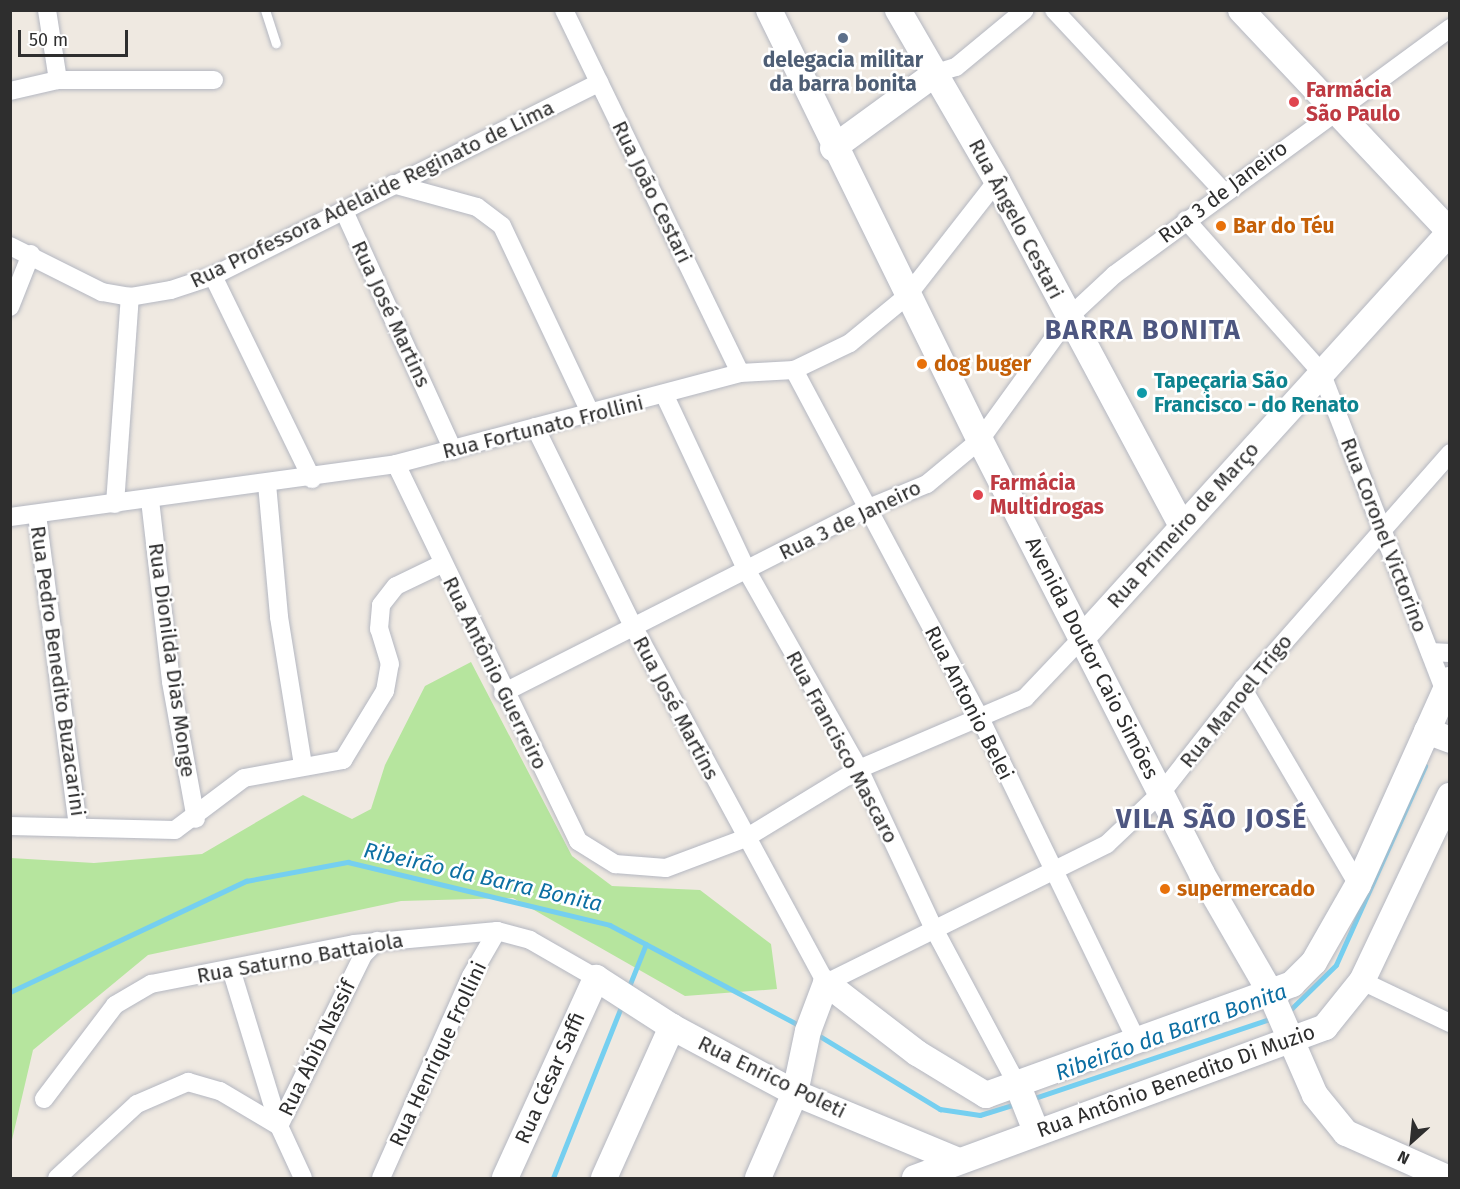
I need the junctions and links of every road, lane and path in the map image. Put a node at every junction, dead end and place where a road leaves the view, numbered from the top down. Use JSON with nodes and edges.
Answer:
{"nodes":[{"id":1,"x":47,"y":10,"type":"edge"},
{"id":2,"x":265,"y":10,"type":"edge"},
{"id":3,"x":564,"y":10,"type":"edge"},
{"id":4,"x":769,"y":10,"type":"edge"},
{"id":5,"x":898,"y":10,"type":"edge"},
{"id":6,"x":1025,"y":10,"type":"edge"},
{"id":7,"x":1054,"y":10,"type":"edge"},
{"id":8,"x":1241,"y":10,"type":"edge"},
{"id":9,"x":1449,"y":28,"type":"edge"},
{"id":10,"x":276,"y":44,"type":"dead end"},
{"id":11,"x":936,"y":73,"type":"junction"},
{"id":12,"x":58,"y":80,"type":"junction"},
{"id":13,"x":214,"y":80,"type":"dead end"},
{"id":14,"x":599,"y":83,"type":"junction"},
{"id":15,"x":10,"y":91,"type":"edge"},
{"id":16,"x":1336,"y":106,"type":"junction"},
{"id":17,"x":833,"y":148,"type":"junction"},
{"id":18,"x":997,"y":181,"type":"junction"},
{"id":19,"x":393,"y":184,"type":"junction"},
{"id":20,"x":1223,"y":191,"type":"junction"},
{"id":21,"x":344,"y":211,"type":"junction"},
{"id":22,"x":1186,"y":220,"type":"junction"},
{"id":23,"x":1449,"y":232,"type":"edge"},
{"id":24,"x":10,"y":246,"type":"edge"},
{"id":25,"x":31,"y":254,"type":"junction"},
{"id":26,"x":213,"y":276,"type":"junction"},
{"id":27,"x":907,"y":296,"type":"junction"},
{"id":28,"x":130,"y":297,"type":"junction"},
{"id":29,"x":10,"y":307,"type":"edge"},
{"id":30,"x":1069,"y":317,"type":"junction"},
{"id":31,"x":794,"y":370,"type":"junction"},
{"id":32,"x":1322,"y":372,"type":"junction"},
{"id":33,"x":740,"y":373,"type":"junction"},
{"id":34,"x":665,"y":396,"type":"junction"},
{"id":35,"x":591,"y":414,"type":"junction"},
{"id":36,"x":535,"y":427,"type":"junction"},
{"id":37,"x":980,"y":440,"type":"junction"},
{"id":38,"x":453,"y":450,"type":"junction"},
{"id":39,"x":1449,"y":453,"type":"edge"},
{"id":40,"x":396,"y":464,"type":"junction"},
{"id":41,"x":312,"y":479,"type":"junction"},
{"id":42,"x":267,"y":484,"type":"junction"},
{"id":43,"x":150,"y":500,"type":"junction"},
{"id":44,"x":115,"y":504,"type":"junction"},
{"id":45,"x":866,"y":509,"type":"junction"},
{"id":46,"x":37,"y":515,"type":"junction"},
{"id":47,"x":10,"y":517,"type":"edge"},
{"id":48,"x":1182,"y":526,"type":"junction"},
{"id":49,"x":1381,"y":530,"type":"junction"},
{"id":50,"x":442,"y":564,"type":"junction"},
{"id":51,"x":747,"y":571,"type":"junction"},
{"id":52,"x":634,"y":628,"type":"junction"},
{"id":53,"x":1082,"y":638,"type":"junction"},
{"id":54,"x":1430,"y":652,"type":"junction"},
{"id":55,"x":1449,"y":652,"type":"edge"},
{"id":56,"x":1447,"y":686,"type":"edge"},
{"id":57,"x":1243,"y":689,"type":"junction"},
{"id":58,"x":503,"y":693,"type":"junction"},
{"id":59,"x":979,"y":716,"type":"junction"},
{"id":60,"x":1438,"y":735,"type":"edge"},
{"id":61,"x":303,"y":766,"type":"junction"},
{"id":62,"x":859,"y":769,"type":"junction"},
{"id":63,"x":1162,"y":792,"type":"junction"},
{"id":64,"x":1449,"y":796,"type":"edge"},
{"id":65,"x":196,"y":819,"type":"junction"},
{"id":66,"x":10,"y":826,"type":"edge"},
{"id":67,"x":78,"y":827,"type":"junction"},
{"id":68,"x":746,"y":838,"type":"junction"},
{"id":69,"x":615,"y":864,"type":"joint"},
{"id":70,"x":1054,"y":875,"type":"junction"},
{"id":71,"x":1358,"y":885,"type":"junction"},
{"id":72,"x":933,"y":927,"type":"junction"},
{"id":73,"x":497,"y":931,"type":"junction"},
{"id":74,"x":377,"y":941,"type":"junction"},
{"id":75,"x":231,"y":969,"type":"junction"},
{"id":76,"x":1362,"y":981,"type":"junction"},
{"id":77,"x":615,"y":991,"type":"junction"},
{"id":78,"x":822,"y":993,"type":"junction"},
{"id":79,"x":1281,"y":1018,"type":"junction"},
{"id":80,"x":1449,"y":1023,"type":"edge"},
{"id":81,"x":672,"y":1027,"type":"junction"},
{"id":82,"x":1136,"y":1039,"type":"junction"},
{"id":83,"x":1020,"y":1092,"type":"junction"},
{"id":84,"x":795,"y":1093,"type":"junction"},
{"id":85,"x":45,"y":1099,"type":"dead end"},
{"id":86,"x":279,"y":1126,"type":"junction"},
{"id":87,"x":1035,"y":1128,"type":"junction"},
{"id":88,"x":956,"y":1160,"type":"junction"},
{"id":89,"x":57,"y":1179,"type":"edge"},
{"id":90,"x":303,"y":1179,"type":"edge"},
{"id":91,"x":381,"y":1179,"type":"edge"},
{"id":92,"x":505,"y":1179,"type":"edge"},
{"id":93,"x":604,"y":1179,"type":"edge"},
{"id":94,"x":758,"y":1179,"type":"edge"},
{"id":95,"x":915,"y":1179,"type":"edge"},
{"id":96,"x":1447,"y":1179,"type":"edge"}],
"edges":[{"from":1,"to":12,"type":"street"},
{"from":2,"to":10,"type":"lane"},
{"from":3,"to":14,"type":"street","name":"Rua João Cestari"},
{"from":4,"to":17,"type":"street","name":"Avenida Doutor Caio Simões"},
{"from":5,"to":11,"type":"street","name":"Rua Ângelo Cestari"},
{"from":6,"to":11,"type":"street"},
{"from":7,"to":20,"type":"street"},
{"from":8,"to":16,"type":"street"},
{"from":9,"to":16,"type":"street","name":"Rua 3 de Janeiro"},
{"from":11,"to":17,"type":"street"},
{"from":11,"to":18,"type":"street","name":"Rua Ângelo Cestari"},
{"from":12,"to":13,"type":"street"},
{"from":12,"to":15,"type":"street"},
{"from":14,"to":19,"type":"street","name":"Rua Professora Adelaide Reginato de Lima"},
{"from":14,"to":33,"type":"street","name":"Rua João Cestari"},
{"from":16,"to":20,"type":"street","name":"Rua 3 de Janeiro"},
{"from":16,"to":23,"type":"street"},
{"from":17,"to":27,"type":"street","name":"Avenida Doutor Caio Simões"},
{"from":18,"to":27,"type":"street","name":"Rua Fortunato Frollini"},
{"from":18,"to":30,"type":"street","name":"Rua Ângelo Cestari"},
{"from":19,"to":21,"type":"street","name":"Rua Professora Adelaide Reginato de Lima"},
{"from":19,"to":35,"type":"street"},
{"from":20,"to":22,"type":"street","name":"Rua 3 de Janeiro"},
{"from":21,"to":26,"type":"street","name":"Rua Professora Adelaide Reginato de Lima"},
{"from":21,"to":38,"type":"street","name":"Rua José Martins"},
{"from":22,"to":30,"type":"street","name":"Rua 3 de Janeiro"},
{"from":22,"to":32,"type":"street","name":"Rua Coronel Victorino"},
{"from":23,"to":32,"type":"street","name":"Rua Primeiro de Março"},
{"from":24,"to":25,"type":"street","name":"Rua Professora Adelaide Reginato de Lima"},
{"from":25,"to":28,"type":"street","name":"Rua Professora Adelaide Reginato de Lima"},
{"from":25,"to":29,"type":"street"},
{"from":26,"to":28,"type":"street","name":"Rua Professora Adelaide Reginato de Lima"},
{"from":26,"to":41,"type":"street"},
{"from":27,"to":31,"type":"street","name":"Rua Fortunato Frollini"},
{"from":27,"to":37,"type":"street","name":"Avenida Doutor Caio Simões"},
{"from":28,"to":44,"type":"street"},
{"from":30,"to":37,"type":"street","name":"Rua 3 de Janeiro"},
{"from":30,"to":48,"type":"street","name":"Rua Ângelo Cestari"},
{"from":31,"to":33,"type":"street","name":"Rua Fortunato Frollini"},
{"from":31,"to":45,"type":"street","name":"Rua Antonio Belei"},
{"from":32,"to":48,"type":"street","name":"Rua Primeiro de Março"},
{"from":32,"to":49,"type":"street","name":"Rua Coronel Victorino"},
{"from":33,"to":34,"type":"street","name":"Rua Fortunato Frollini"},
{"from":34,"to":35,"type":"street","name":"Rua Fortunato Frollini"},
{"from":34,"to":51,"type":"street","name":"Rua Francisco Mascaro"},
{"from":35,"to":36,"type":"street","name":"Rua Fortunato Frollini"},
{"from":36,"to":38,"type":"street","name":"Rua Fortunato Frollini"},
{"from":36,"to":52,"type":"street","name":"Rua José Martins"},
{"from":37,"to":45,"type":"street","name":"Rua 3 de Janeiro"},
{"from":37,"to":53,"type":"street","name":"Avenida Doutor Caio Simões"},
{"from":38,"to":40,"type":"street","name":"Rua Fortunato Frollini"},
{"from":39,"to":49,"type":"street","name":"Rua Manoel Trigo"},
{"from":40,"to":41,"type":"street","name":"Rua Fortunato Frollini"},
{"from":40,"to":50,"type":"street","name":"Rua Antônio Guerreiro"},
{"from":41,"to":42,"type":"street","name":"Rua Fortunato Frollini"},
{"from":42,"to":43,"type":"street","name":"Rua Fortunato Frollini"},
{"from":42,"to":61,"type":"street"},
{"from":43,"to":44,"type":"street","name":"Rua Fortunato Frollini"},
{"from":43,"to":65,"type":"street","name":"Rua Dionilda Dias Monge"},
{"from":44,"to":46,"type":"street","name":"Rua Fortunato Frollini"},
{"from":45,"to":51,"type":"street","name":"Rua 3 de Janeiro"},
{"from":45,"to":59,"type":"street","name":"Rua Antonio Belei"},
{"from":46,"to":47,"type":"street","name":"Rua Fortunato Frollini"},
{"from":46,"to":67,"type":"street","name":"Rua Pedro Benedito Buzacarini"},
{"from":48,"to":53,"type":"street","name":"Rua Primeiro de Março"},
{"from":49,"to":54,"type":"street","name":"Rua Coronel Victorino"},
{"from":49,"to":57,"type":"street","name":"Rua Manoel Trigo"},
{"from":50,"to":58,"type":"street","name":"Rua Antônio Guerreiro"},
{"from":50,"to":61,"type":"street"},
{"from":51,"to":52,"type":"street","name":"Rua 3 de Janeiro"},
{"from":51,"to":62,"type":"street","name":"Rua Francisco Mascaro"},
{"from":52,"to":58,"type":"street","name":"Rua 3 de Janeiro"},
{"from":52,"to":68,"type":"street","name":"Rua José Martins"},
{"from":53,"to":59,"type":"street","name":"Rua Primeiro de Março"},
{"from":53,"to":63,"type":"street","name":"Avenida Doutor Caio Simões"},
{"from":54,"to":55,"type":"street"},
{"from":54,"to":56,"type":"street","name":"Rua Coronel Victorino"},
{"from":56,"to":60,"type":"street"},
{"from":57,"to":63,"type":"street","name":"Rua Manoel Trigo"},
{"from":57,"to":71,"type":"street"},
{"from":58,"to":69,"type":"street","name":"Rua Antônio Guerreiro"},
{"from":59,"to":62,"type":"street","name":"Rua Primeiro de Março"},
{"from":59,"to":70,"type":"street","name":"Rua Antonio Belei"},
{"from":60,"to":71,"type":"street"},
{"from":61,"to":65,"type":"street"},
{"from":62,"to":68,"type":"street","name":"Rua Primeiro de Março"},
{"from":62,"to":72,"type":"street","name":"Rua Francisco Mascaro"},
{"from":63,"to":70,"type":"street","name":"Rua Manoel Trigo"},
{"from":63,"to":79,"type":"street","name":"Avenida Doutor Caio Simões"},
{"from":64,"to":76,"type":"street","name":"Rua Antônio Benedito Di Muzio"},
{"from":65,"to":67,"type":"street"},
{"from":66,"to":67,"type":"street"},
{"from":68,"to":69,"type":"street","name":"Rua Primeiro de Março"},
{"from":68,"to":78,"type":"street","name":"Rua José Martins"},
{"from":70,"to":72,"type":"street","name":"Rua Manoel Trigo"},
{"from":70,"to":82,"type":"street","name":"Rua Antonio Belei"},
{"from":71,"to":79,"type":"street"},
{"from":72,"to":78,"type":"street","name":"Rua Manoel Trigo"},
{"from":72,"to":83,"type":"street","name":"Rua Francisco Mascaro"},
{"from":73,"to":74,"type":"street","name":"Rua Saturno Battaiola"},
{"from":73,"to":77,"type":"street","name":"Rua Saturno Battaiola"},
{"from":73,"to":91,"type":"street","name":"Rua Henrique Frollini"},
{"from":74,"to":75,"type":"street","name":"Rua Saturno Battaiola"},
{"from":74,"to":86,"type":"street","name":"Rua Abib Nassif"},
{"from":75,"to":85,"type":"street","name":"Rua Saturno Battaiola"},
{"from":75,"to":86,"type":"street"},
{"from":76,"to":79,"type":"street","name":"Rua Antônio Benedito Di Muzio"},
{"from":76,"to":80,"type":"street"},
{"from":77,"to":81,"type":"street","name":"Rua Enrico Poleti"},
{"from":77,"to":92,"type":"street","name":"Rua César Saffi"},
{"from":78,"to":83,"type":"street"},
{"from":78,"to":84,"type":"street"},
{"from":79,"to":82,"type":"street"},
{"from":79,"to":87,"type":"street","name":"Rua Antônio Benedito Di Muzio"},
{"from":79,"to":96,"type":"street","name":"Avenida Doutor Caio Simões"},
{"from":81,"to":84,"type":"street","name":"Rua Enrico Poleti"},
{"from":81,"to":93,"type":"street"},
{"from":82,"to":83,"type":"street"},
{"from":83,"to":87,"type":"street","name":"Rua Francisco Mascaro"},
{"from":84,"to":88,"type":"street","name":"Rua Enrico Poleti"},
{"from":84,"to":94,"type":"street"},
{"from":86,"to":89,"type":"street"},
{"from":86,"to":90,"type":"street"},
{"from":87,"to":88,"type":"street","name":"Rua Antônio Benedito Di Muzio"},
{"from":88,"to":95,"type":"street","name":"Rua Antônio Benedito Di Muzio"}]}
